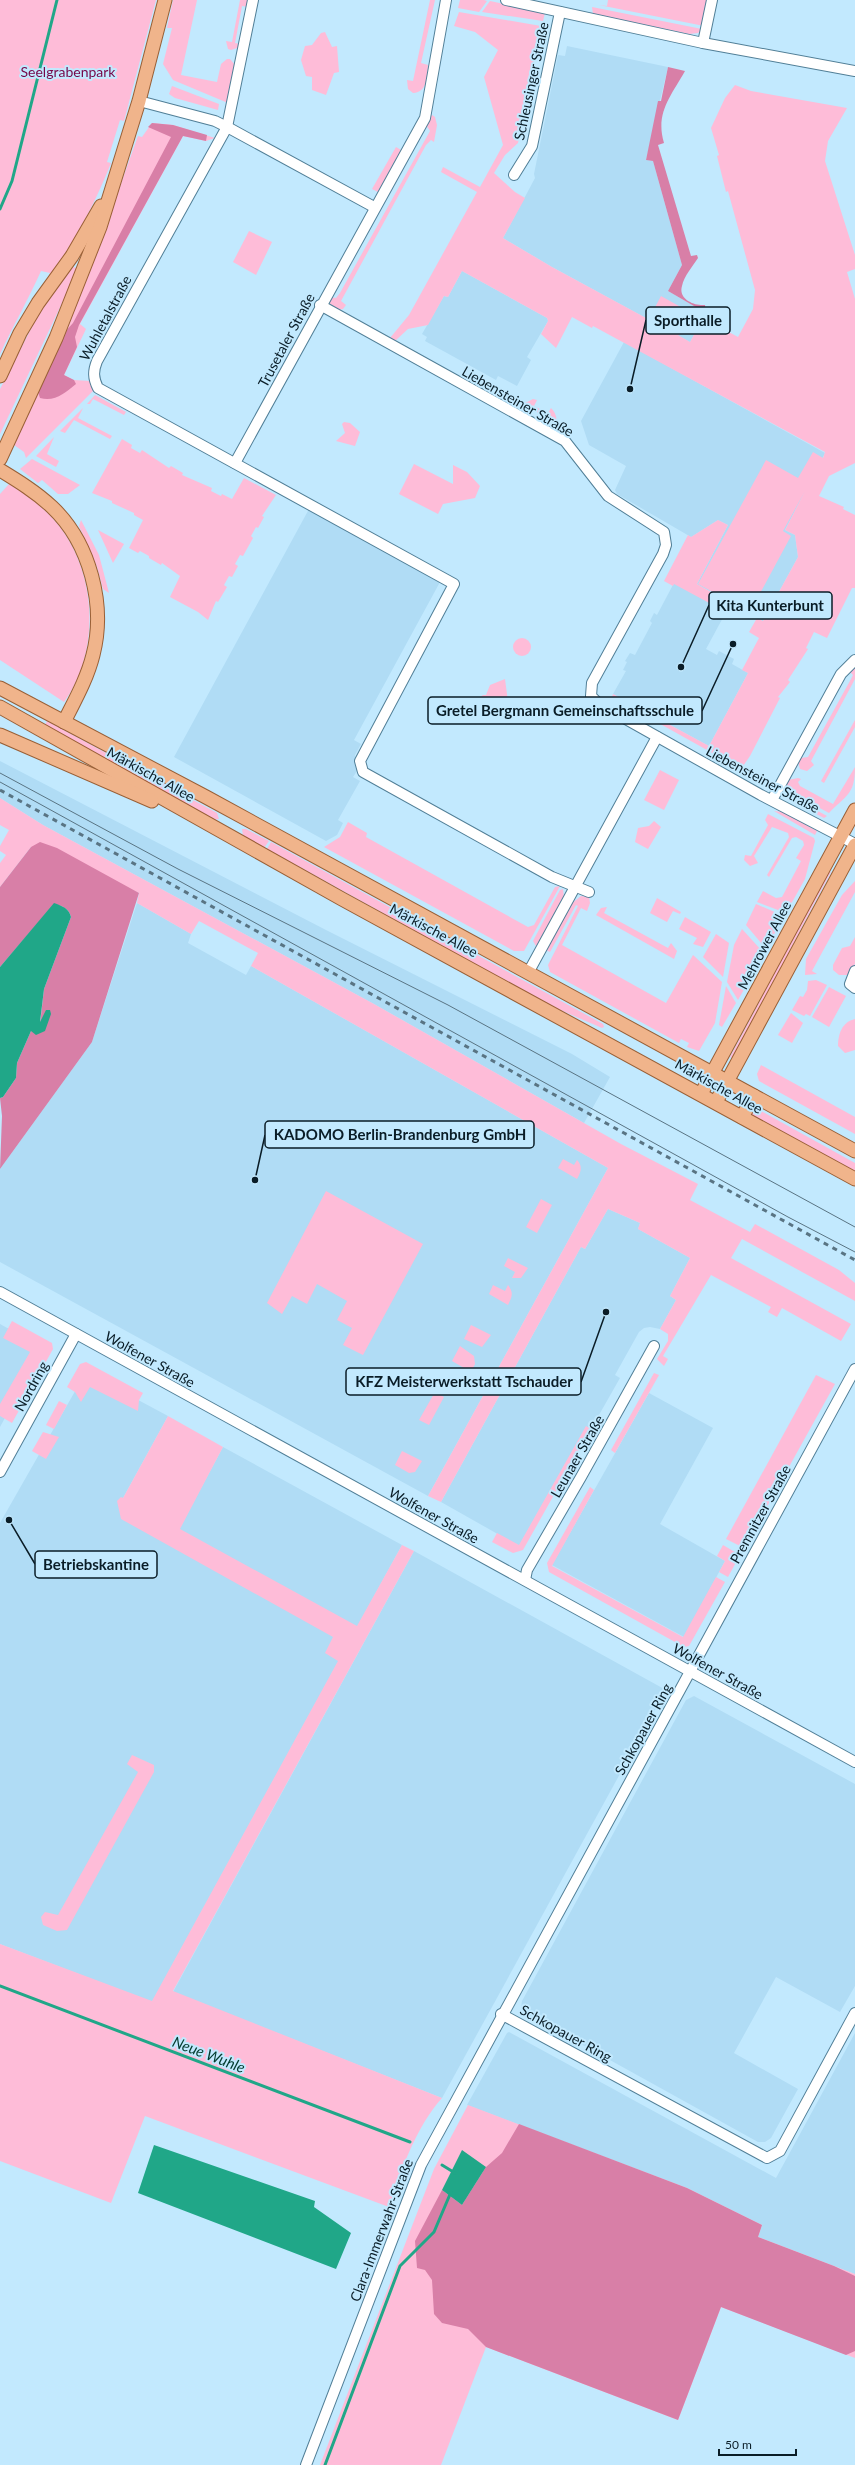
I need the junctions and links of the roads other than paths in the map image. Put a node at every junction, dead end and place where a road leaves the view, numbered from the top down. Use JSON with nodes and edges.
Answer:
{"nodes":[{"id":1,"x":165,"y":0,"type":"edge"},
{"id":2,"x":253,"y":0,"type":"edge"},
{"id":3,"x":446,"y":0,"type":"edge"},
{"id":4,"x":506,"y":0,"type":"edge"},
{"id":5,"x":712,"y":0,"type":"edge"},
{"id":6,"x":560,"y":12,"type":"junction"},
{"id":7,"x":703,"y":43,"type":"junction"},
{"id":8,"x":855,"y":71,"type":"edge"},
{"id":9,"x":139,"y":101,"type":"junction"},
{"id":10,"x":226,"y":127,"type":"junction"},
{"id":11,"x":514,"y":175,"type":"dead end"},
{"id":12,"x":111,"y":190,"type":"junction"},
{"id":13,"x":374,"y":208,"type":"junction"},
{"id":14,"x":320,"y":305,"type":"junction"},
{"id":15,"x":0,"y":376,"type":"edge"},
{"id":16,"x":0,"y":459,"type":"edge"},
{"id":17,"x":235,"y":463,"type":"junction"},
{"id":18,"x":0,"y":470,"type":"edge"},
{"id":19,"x":855,"y":660,"type":"edge"},
{"id":20,"x":0,"y":688,"type":"edge"},
{"id":21,"x":0,"y":707,"type":"edge"},
{"id":22,"x":64,"y":722,"type":"junction"},
{"id":23,"x":0,"y":735,"type":"edge"},
{"id":24,"x":657,"y":737,"type":"junction"},
{"id":25,"x":772,"y":800,"type":"junction"},
{"id":26,"x":855,"y":810,"type":"edge"},
{"id":27,"x":220,"y":831,"type":"junction"},
{"id":28,"x":840,"y":836,"type":"junction"},
{"id":29,"x":855,"y":845,"type":"edge"},
{"id":30,"x":575,"y":887,"type":"junction"},
{"id":31,"x":589,"y":892,"type":"dead end"},
{"id":32,"x":855,"y":970,"type":"edge"},
{"id":33,"x":528,"y":973,"type":"junction"},
{"id":34,"x":853,"y":986,"type":"edge"},
{"id":35,"x":712,"y":1074,"type":"junction"},
{"id":36,"x":727,"y":1081,"type":"junction"},
{"id":37,"x":701,"y":1094,"type":"junction"},
{"id":38,"x":754,"y":1096,"type":"junction"},
{"id":39,"x":716,"y":1102,"type":"junction"},
{"id":40,"x":742,"y":1117,"type":"junction"},
{"id":41,"x":855,"y":1152,"type":"edge"},
{"id":42,"x":855,"y":1179,"type":"edge"},
{"id":43,"x":0,"y":1292,"type":"edge"},
{"id":44,"x":76,"y":1334,"type":"junction"},
{"id":45,"x":654,"y":1346,"type":"dead end"},
{"id":46,"x":855,"y":1369,"type":"edge"},
{"id":47,"x":0,"y":1472,"type":"edge"},
{"id":48,"x":525,"y":1580,"type":"junction"},
{"id":49,"x":690,"y":1672,"type":"junction"},
{"id":50,"x":855,"y":1762,"type":"edge"},
{"id":51,"x":855,"y":2013,"type":"edge"},
{"id":52,"x":501,"y":2014,"type":"junction"},
{"id":53,"x":306,"y":2465,"type":"edge"}],
"edges":[{"from":1,"to":9,"type":"main road"},
{"from":2,"to":10,"type":"street","name":"Wuhletalstraße"},
{"from":3,"to":13,"type":"street","name":"Trusetaler Straße"},
{"from":4,"to":6,"type":"street","name":"Schleusinger Straße"},
{"from":5,"to":7,"type":"street"},
{"from":6,"to":7,"type":"street","name":"Schleusinger Straße"},
{"from":6,"to":11,"type":"street","name":"Schleusinger Straße"},
{"from":7,"to":8,"type":"street","name":"Schleusinger Straße"},
{"from":9,"to":10,"type":"street"},
{"from":9,"to":12,"type":"main road"},
{"from":10,"to":13,"type":"street"},
{"from":10,"to":17,"type":"street","name":"Wuhletalstraße"},
{"from":12,"to":15,"type":"main road"},
{"from":12,"to":16,"type":"main road"},
{"from":13,"to":14,"type":"street","name":"Trusetaler Straße"},
{"from":14,"to":17,"type":"street","name":"Trusetaler Straße"},
{"from":14,"to":24,"type":"street","name":"Liebensteiner Straße"},
{"from":17,"to":30,"type":"street"},
{"from":18,"to":22,"type":"main road"},
{"from":19,"to":25,"type":"street"},
{"from":20,"to":22,"type":"main road","name":"Märkische Allee"},
{"from":21,"to":27,"type":"main road","name":"Märkische Allee"},
{"from":22,"to":33,"type":"main road","name":"Märkische Allee"},
{"from":23,"to":27,"type":"main road"},
{"from":24,"to":25,"type":"street","name":"Liebensteiner Straße"},
{"from":24,"to":30,"type":"street"},
{"from":25,"to":28,"type":"street","name":"Liebensteiner Straße"},
{"from":26,"to":28,"type":"main road","name":"Mehrower Allee"},
{"from":27,"to":37,"type":"main road","name":"Märkische Allee"},
{"from":28,"to":29,"type":"street","name":"Liebensteiner Straße"},
{"from":28,"to":35,"type":"main road","name":"Mehrower Allee"},
{"from":29,"to":36,"type":"main road"},
{"from":30,"to":31,"type":"street"},
{"from":30,"to":33,"type":"street"},
{"from":32,"to":34,"type":"street"},
{"from":33,"to":35,"type":"main road","name":"Märkische Allee"},
{"from":35,"to":36,"type":"main road","name":"Märkische Allee"},
{"from":35,"to":37,"type":"main road","name":"Mehrower Allee"},
{"from":36,"to":38,"type":"main road","name":"Märkische Allee"},
{"from":36,"to":39,"type":"main road"},
{"from":37,"to":39,"type":"main road","name":"Märkische Allee"},
{"from":38,"to":40,"type":"main road"},
{"from":38,"to":41,"type":"main road","name":"Märkische Allee"},
{"from":39,"to":40,"type":"main road","name":"Märkische Allee"},
{"from":40,"to":42,"type":"main road","name":"Märkische Allee"},
{"from":43,"to":44,"type":"street","name":"Wolfener Straße"},
{"from":44,"to":47,"type":"street","name":"Nordring"},
{"from":44,"to":48,"type":"street","name":"Wolfener Straße"},
{"from":45,"to":48,"type":"street","name":"Leunaer Straße"},
{"from":46,"to":49,"type":"street","name":"Premnitzer Straße"},
{"from":48,"to":49,"type":"street","name":"Wolfener Straße"},
{"from":49,"to":50,"type":"street","name":"Wolfener Straße"},
{"from":49,"to":52,"type":"street","name":"Schkopauer Ring"},
{"from":51,"to":52,"type":"street","name":"Schkopauer Ring"},
{"from":52,"to":53,"type":"street","name":"Clara-Immerwahr-Straße"}]}
